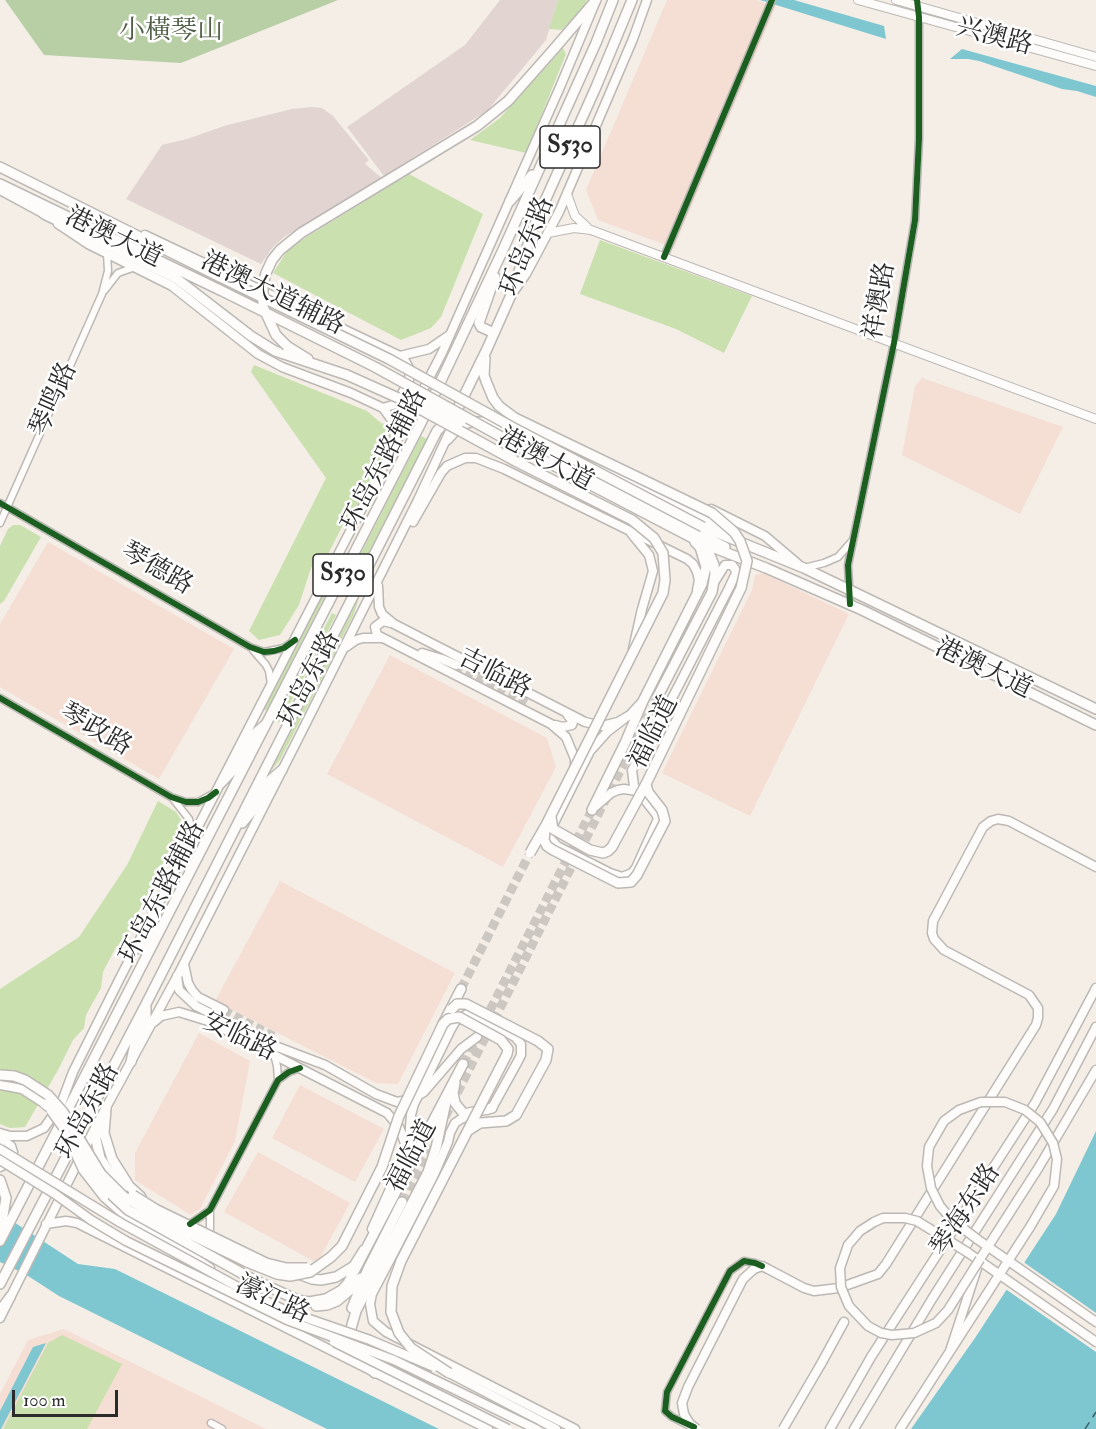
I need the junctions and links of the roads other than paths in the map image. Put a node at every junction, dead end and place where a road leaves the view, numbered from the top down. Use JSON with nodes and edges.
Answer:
{"nodes":[{"id":1,"x":596,"y":0,"type":"edge"},
{"id":2,"x":613,"y":0,"type":"edge"},
{"id":3,"x":632,"y":0,"type":"edge"},
{"id":4,"x":647,"y":0,"type":"edge"},
{"id":5,"x":772,"y":0,"type":"edge"},
{"id":6,"x":858,"y":0,"type":"edge"},
{"id":7,"x":896,"y":0,"type":"edge"},
{"id":8,"x":918,"y":3,"type":"edge"},
{"id":9,"x":919,"y":17,"type":"junction"},
{"id":10,"x":1096,"y":57,"type":"edge"},
{"id":11,"x":1096,"y":66,"type":"edge"},
{"id":12,"x":0,"y":167,"type":"edge"},
{"id":13,"x":539,"y":167,"type":"junction"},
{"id":14,"x":0,"y":184,"type":"edge"},
{"id":15,"x":0,"y":189,"type":"edge"},
{"id":16,"x":567,"y":194,"type":"junction"},
{"id":17,"x":510,"y":201,"type":"junction"},
{"id":18,"x":79,"y":205,"type":"junction"},
{"id":19,"x":43,"y":209,"type":"junction"},
{"id":20,"x":591,"y":230,"type":"junction"},
{"id":21,"x":548,"y":233,"type":"junction"},
{"id":22,"x":502,"y":252,"type":"junction"},
{"id":23,"x":107,"y":253,"type":"junction"},
{"id":24,"x":664,"y":257,"type":"junction"},
{"id":25,"x":135,"y":267,"type":"junction"},
{"id":26,"x":102,"y":294,"type":"junction"},
{"id":27,"x":511,"y":294,"type":"junction"},
{"id":28,"x":451,"y":333,"type":"junction"},
{"id":29,"x":494,"y":333,"type":"junction"},
{"id":30,"x":894,"y":344,"type":"junction"},
{"id":31,"x":487,"y":349,"type":"junction"},
{"id":32,"x":400,"y":356,"type":"junction"},
{"id":33,"x":347,"y":375,"type":"junction"},
{"id":34,"x":383,"y":408,"type":"junction"},
{"id":35,"x":458,"y":408,"type":"junction"},
{"id":36,"x":502,"y":409,"type":"junction"},
{"id":37,"x":1096,"y":419,"type":"edge"},
{"id":38,"x":547,"y":436,"type":"junction"},
{"id":39,"x":447,"y":440,"type":"junction"},
{"id":40,"x":395,"y":445,"type":"junction"},
{"id":41,"x":547,"y":462,"type":"junction"},
{"id":42,"x":516,"y":474,"type":"junction"},
{"id":43,"x":0,"y":503,"type":"edge"},
{"id":44,"x":7,"y":507,"type":"junction"},
{"id":45,"x":0,"y":523,"type":"edge"},
{"id":46,"x":629,"y":530,"type":"junction"},
{"id":47,"x":686,"y":535,"type":"junction"},
{"id":48,"x":853,"y":539,"type":"junction"},
{"id":49,"x":704,"y":544,"type":"junction"},
{"id":50,"x":767,"y":551,"type":"junction"},
{"id":51,"x":389,"y":557,"type":"junction"},
{"id":52,"x":802,"y":567,"type":"junction"},
{"id":53,"x":766,"y":568,"type":"junction"},
{"id":54,"x":381,"y":573,"type":"junction"},
{"id":55,"x":714,"y":584,"type":"junction"},
{"id":56,"x":848,"y":588,"type":"junction"},
{"id":57,"x":694,"y":600,"type":"junction"},
{"id":58,"x":850,"y":604,"type":"junction"},
{"id":59,"x":394,"y":624,"type":"junction"},
{"id":60,"x":386,"y":639,"type":"junction"},
{"id":61,"x":295,"y":640,"type":"junction"},
{"id":62,"x":402,"y":646,"type":"junction"},
{"id":63,"x":250,"y":647,"type":"junction"},
{"id":64,"x":340,"y":655,"type":"junction"},
{"id":65,"x":630,"y":658,"type":"junction"},
{"id":66,"x":456,"y":665,"type":"tunnel mouth"},
{"id":67,"x":271,"y":686,"type":"junction"},
{"id":68,"x":658,"y":696,"type":"tunnel mouth"},
{"id":69,"x":0,"y":698,"type":"edge"},
{"id":70,"x":643,"y":701,"type":"junction"},
{"id":71,"x":1096,"y":709,"type":"edge"},
{"id":72,"x":563,"y":711,"type":"junction"},
{"id":73,"x":624,"y":719,"type":"junction"},
{"id":74,"x":267,"y":724,"type":"junction"},
{"id":75,"x":551,"y":724,"type":"junction"},
{"id":76,"x":1096,"y":725,"type":"edge"},
{"id":77,"x":282,"y":770,"type":"junction"},
{"id":78,"x":574,"y":782,"type":"junction"},
{"id":79,"x":646,"y":784,"type":"junction"},
{"id":80,"x":218,"y":787,"type":"junction"},
{"id":81,"x":637,"y":791,"type":"junction"},
{"id":82,"x":171,"y":797,"type":"junction"},
{"id":83,"x":554,"y":809,"type":"junction"},
{"id":84,"x":592,"y":810,"type":"joint"},
{"id":85,"x":546,"y":825,"type":"junction"},
{"id":86,"x":234,"y":831,"type":"junction"},
{"id":87,"x":193,"y":836,"type":"junction"},
{"id":88,"x":530,"y":852,"type":"tunnel mouth"},
{"id":89,"x":1096,"y":867,"type":"edge"},
{"id":90,"x":159,"y":904,"type":"junction"},
{"id":91,"x":183,"y":963,"type":"junction"},
{"id":92,"x":177,"y":976,"type":"junction"},
{"id":93,"x":134,"y":982,"type":"junction"},
{"id":94,"x":1096,"y":988,"type":"edge"},
{"id":95,"x":460,"y":989,"type":"tunnel mouth"},
{"id":96,"x":146,"y":1004,"type":"junction"},
{"id":97,"x":452,"y":1009,"type":"junction"},
{"id":98,"x":224,"y":1010,"type":"tunnel mouth"},
{"id":99,"x":443,"y":1024,"type":"junction"},
{"id":100,"x":150,"y":1027,"type":"junction"},
{"id":101,"x":1096,"y":1027,"type":"edge"},
{"id":102,"x":477,"y":1037,"type":"dead end"},
{"id":103,"x":274,"y":1054,"type":"junction"},
{"id":104,"x":131,"y":1062,"type":"junction"},
{"id":105,"x":300,"y":1068,"type":"junction"},
{"id":106,"x":1096,"y":1070,"type":"edge"},
{"id":107,"x":0,"y":1075,"type":"edge"},
{"id":108,"x":278,"y":1080,"type":"junction"},
{"id":109,"x":0,"y":1085,"type":"edge"},
{"id":110,"x":447,"y":1094,"type":"junction"},
{"id":111,"x":45,"y":1104,"type":"junction"},
{"id":112,"x":60,"y":1105,"type":"junction"},
{"id":113,"x":492,"y":1108,"type":"junction"},
{"id":114,"x":106,"y":1109,"type":"junction"},
{"id":115,"x":69,"y":1122,"type":"junction"},
{"id":116,"x":96,"y":1126,"type":"junction"},
{"id":117,"x":467,"y":1131,"type":"junction"},
{"id":118,"x":0,"y":1133,"type":"edge"},
{"id":119,"x":0,"y":1138,"type":"edge"},
{"id":120,"x":52,"y":1141,"type":"junction"},
{"id":121,"x":407,"y":1148,"type":"junction"},
{"id":122,"x":0,"y":1149,"type":"edge"},
{"id":123,"x":0,"y":1160,"type":"edge"},
{"id":124,"x":0,"y":1167,"type":"edge"},
{"id":125,"x":0,"y":1180,"type":"edge"},
{"id":126,"x":402,"y":1202,"type":"tunnel mouth"},
{"id":127,"x":210,"y":1210,"type":"junction"},
{"id":128,"x":190,"y":1224,"type":"junction"},
{"id":129,"x":45,"y":1226,"type":"junction"},
{"id":130,"x":210,"y":1233,"type":"junction"},
{"id":131,"x":0,"y":1235,"type":"edge"},
{"id":132,"x":0,"y":1241,"type":"edge"},
{"id":133,"x":366,"y":1247,"type":"junction"},
{"id":134,"x":331,"y":1257,"type":"junction"},
{"id":135,"x":980,"y":1259,"type":"junction"},
{"id":136,"x":762,"y":1266,"type":"junction"},
{"id":137,"x":368,"y":1269,"type":"junction"},
{"id":138,"x":227,"y":1281,"type":"junction"},
{"id":139,"x":0,"y":1284,"type":"edge"},
{"id":140,"x":10,"y":1297,"type":"junction"},
{"id":141,"x":297,"y":1300,"type":"junction"},
{"id":142,"x":0,"y":1311,"type":"edge"},
{"id":143,"x":0,"y":1318,"type":"edge"},
{"id":144,"x":287,"y":1320,"type":"junction"},
{"id":145,"x":844,"y":1322,"type":"dead end"},
{"id":146,"x":1096,"y":1322,"type":"edge"},
{"id":147,"x":350,"y":1332,"type":"junction"},
{"id":148,"x":1096,"y":1342,"type":"edge"},
{"id":149,"x":950,"y":1351,"type":"junction"},
{"id":150,"x":375,"y":1373,"type":"junction"},
{"id":151,"x":448,"y":1373,"type":"junction"},
{"id":152,"x":211,"y":1423,"type":"dead end"},
{"id":153,"x":695,"y":1428,"type":"edge"},
{"id":154,"x":222,"y":1429,"type":"edge"},
{"id":155,"x":488,"y":1429,"type":"edge"},
{"id":156,"x":508,"y":1429,"type":"edge"},
{"id":157,"x":536,"y":1429,"type":"edge"},
{"id":158,"x":556,"y":1429,"type":"edge"},
{"id":159,"x":575,"y":1429,"type":"edge"},
{"id":160,"x":783,"y":1429,"type":"edge"},
{"id":161,"x":830,"y":1429,"type":"edge"},
{"id":162,"x":854,"y":1429,"type":"edge"},
{"id":163,"x":900,"y":1429,"type":"edge"}],
"edges":[{"from":1,"to":17,"type":"main road","name":"环岛东路辅路"},
{"from":1,"to":33,"type":"main road","bridge":true},
{"from":2,"to":13,"type":"main road","name":"环岛东路","number":"S530"},
{"from":3,"to":27,"type":"main road","name":"环岛东路","number":"S530"},
{"from":4,"to":16,"type":"main road"},
{"from":5,"to":24,"type":"street"},
{"from":6,"to":9,"type":"street","name":"兴澳路"},
{"from":7,"to":8,"type":"street","name":"兴澳路"},
{"from":8,"to":9,"type":"street"},
{"from":8,"to":10,"type":"street","name":"兴澳路"},
{"from":9,"to":11,"type":"street","name":"兴澳路"},
{"from":9,"to":30,"type":"street","name":"祥澳路"},
{"from":12,"to":18,"type":"main road","name":"港澳大道"},
{"from":13,"to":17,"type":"main road"},
{"from":13,"to":22,"type":"main road","name":"环岛东路","number":"S530"},
{"from":14,"to":19,"type":"main road","name":"港澳大道"},
{"from":15,"to":19,"type":"main road","name":"港澳大道辅路"},
{"from":16,"to":20,"type":"street","name":"祥澳路"},
{"from":16,"to":21,"type":"main road"},
{"from":17,"to":28,"type":"main road","name":"环岛东路辅路"},
{"from":18,"to":32,"type":"main road","name":"港澳大道辅路"},
{"from":18,"to":50,"type":"main road","name":"港澳大道","bridge":true},
{"from":19,"to":23,"type":"main road","name":"港澳大道辅路"},
{"from":19,"to":33,"type":"main road"},
{"from":19,"to":41,"type":"main road","name":"港澳大道","bridge":true},
{"from":20,"to":21,"type":"street","name":"祥澳路"},
{"from":20,"to":24,"type":"street","name":"祥澳路"},
{"from":21,"to":27,"type":"main road"},
{"from":22,"to":29,"type":"main road"},
{"from":22,"to":74,"type":"main road","name":"环岛东路","number":"S530"},
{"from":23,"to":25,"type":"main road","name":"港澳大道辅路"},
{"from":23,"to":26,"type":"street"},
{"from":24,"to":30,"type":"street","name":"祥澳路"},
{"from":25,"to":26,"type":"street"},
{"from":25,"to":34,"type":"main road","name":"港澳大道辅路"},
{"from":26,"to":44,"type":"street","name":"琴鸣路"},
{"from":27,"to":29,"type":"main road","name":"环岛东路"},
{"from":28,"to":32,"type":"main road"},
{"from":28,"to":40,"type":"main road","name":"环岛东路辅路"},
{"from":29,"to":31,"type":"main road","name":"环岛东路"},
{"from":30,"to":37,"type":"street","name":"祥澳路"},
{"from":30,"to":48,"type":"street","name":"祥澳路"},
{"from":31,"to":35,"type":"main road","name":"环岛东路"},
{"from":31,"to":36,"type":"main road"},
{"from":32,"to":34,"type":"main road"},
{"from":33,"to":41,"type":"main road","bridge":true},
{"from":33,"to":65,"type":"main road","bridge":true},
{"from":34,"to":40,"type":"main road"},
{"from":35,"to":39,"type":"main road","name":"环岛东路辅路"},
{"from":35,"to":86,"type":"main road","name":"环岛东路","number":"S530"},
{"from":36,"to":38,"type":"main road"},
{"from":36,"to":52,"type":"main road"},
{"from":38,"to":42,"type":"main road"},
{"from":38,"to":50,"type":"main road"},
{"from":38,"to":79,"type":"main road","bridge":true},
{"from":39,"to":51,"type":"main road","name":"环岛东路辅路"},
{"from":39,"to":53,"type":"main road"},
{"from":40,"to":61,"type":"main road","name":"环岛东路辅路"},
{"from":41,"to":47,"type":"main road","name":"港澳大道"},
{"from":42,"to":46,"type":"main road"},
{"from":42,"to":51,"type":"main road"},
{"from":43,"to":44,"type":"street","name":"琴德路"},
{"from":44,"to":45,"type":"street"},
{"from":44,"to":63,"type":"street","name":"琴德路"},
{"from":46,"to":57,"type":"main road"},
{"from":46,"to":65,"type":"main road"},
{"from":47,"to":49,"type":"main road","name":"港澳大道"},
{"from":47,"to":57,"type":"main road","name":"福临道"},
{"from":48,"to":52,"type":"street"},
{"from":48,"to":56,"type":"street","name":"祥澳路"},
{"from":49,"to":53,"type":"main road","name":"港澳大道"},
{"from":49,"to":55,"type":"main road"},
{"from":50,"to":52,"type":"main road","name":"港澳大道"},
{"from":51,"to":54,"type":"main road","name":"环岛东路辅路"},
{"from":52,"to":56,"type":"main road","name":"港澳大道"},
{"from":53,"to":58,"type":"main road","name":"港澳大道"},
{"from":54,"to":59,"type":"main road","name":"吉临路"},
{"from":54,"to":64,"type":"main road","name":"环岛东路辅路"},
{"from":55,"to":68,"type":"main road","name":"福临道"},
{"from":55,"to":81,"type":"main road","name":"福临道"},
{"from":56,"to":58,"type":"street","name":"祥澳路"},
{"from":56,"to":71,"type":"main road","name":"港澳大道"},
{"from":57,"to":70,"type":"main road","name":"福临道"},
{"from":58,"to":76,"type":"main road","name":"港澳大道"},
{"from":59,"to":60,"type":"main road"},
{"from":59,"to":72,"type":"main road","name":"吉临路"},
{"from":60,"to":62,"type":"main road","name":"吉临路"},
{"from":60,"to":64,"type":"main road","name":"吉临路"},
{"from":61,"to":63,"type":"street","name":"琴德路"},
{"from":61,"to":67,"type":"main road","name":"环岛东路辅路"},
{"from":62,"to":66,"type":"main road"},
{"from":62,"to":75,"type":"main road","name":"吉临路"},
{"from":63,"to":67,"type":"street","name":"琴德路"},
{"from":64,"to":77,"type":"main road","name":"环岛东路辅路"},
{"from":65,"to":83,"type":"main road","bridge":true},
{"from":67,"to":80,"type":"main road","name":"环岛东路辅路"},
{"from":69,"to":82,"type":"street","name":"琴政路"},
{"from":70,"to":73,"type":"main road"},
{"from":70,"to":84,"type":"main road","name":"福临道"},
{"from":72,"to":73,"type":"main road","name":"吉临路"},
{"from":72,"to":75,"type":"main road"},
{"from":73,"to":78,"type":"main road","name":"福临道"},
{"from":74,"to":80,"type":"main road"},
{"from":74,"to":93,"type":"main road","name":"环岛东路","number":"S530"},
{"from":75,"to":78,"type":"main road","name":"吉临路"},
{"from":77,"to":86,"type":"main road"},
{"from":77,"to":91,"type":"main road","name":"环岛东路辅路"},
{"from":78,"to":81,"type":"main road","name":"福临道"},
{"from":79,"to":83,"type":"main road","bridge":true},
{"from":79,"to":85,"type":"main road","bridge":true},
{"from":80,"to":82,"type":"street"},
{"from":80,"to":87,"type":"main road","name":"环岛东路辅路"},
{"from":81,"to":84,"type":"main road"},
{"from":82,"to":87,"type":"street"},
{"from":83,"to":85,"type":"main road","bridge":true},
{"from":85,"to":88,"type":"main road","bridge":true},
{"from":86,"to":96,"type":"main road","name":"环岛东路","number":"S530"},
{"from":87,"to":90,"type":"main road","name":"环岛东路辅路"},
{"from":89,"to":136,"type":"main road","bridge":true},
{"from":90,"to":93,"type":"main road"},
{"from":90,"to":112,"type":"main road","name":"环岛东路辅路"},
{"from":91,"to":92,"type":"main road","name":"环岛东路辅路"},
{"from":91,"to":98,"type":"main road"},
{"from":92,"to":100,"type":"main road","name":"环岛东路辅路"},
{"from":92,"to":102,"type":"main road","name":"安临路"},
{"from":93,"to":120,"type":"main road","name":"环岛东路","number":"S530"},
{"from":94,"to":161,"type":"main road","name":"琴海东路"},
{"from":95,"to":97,"type":"main road"},
{"from":96,"to":104,"type":"main road"},
{"from":96,"to":139,"type":"main road","name":"环岛东路","number":"S530"},
{"from":97,"to":99,"type":"main road","bridge":true},
{"from":97,"to":117,"type":"main road","bridge":true},
{"from":99,"to":117,"type":"main road","bridge":true},
{"from":99,"to":134,"type":"main road","bridge":true},
{"from":100,"to":103,"type":"main road","name":"安临路"},
{"from":100,"to":104,"type":"main road","name":"环岛东路辅路"},
{"from":101,"to":162,"type":"main road","name":"琴海东路"},
{"from":103,"to":105,"type":"main road","name":"安临路"},
{"from":103,"to":108,"type":"street"},
{"from":104,"to":114,"type":"main road","name":"环岛东路辅路"},
{"from":105,"to":108,"type":"street"},
{"from":105,"to":121,"type":"main road","name":"安临路"},
{"from":106,"to":135,"type":"main road","bridge":true},
{"from":107,"to":115,"type":"main road","bridge":true},
{"from":108,"to":127,"type":"street"},
{"from":109,"to":111,"type":"main road"},
{"from":110,"to":113,"type":"main road","name":"福临道"},
{"from":110,"to":133,"type":"main road","name":"福临道"},
{"from":110,"to":147,"type":"main road"},
{"from":111,"to":115,"type":"main road","bridge":true},
{"from":111,"to":138,"type":"main road","bridge":true},
{"from":112,"to":118,"type":"main road"},
{"from":112,"to":120,"type":"main road","name":"环岛东路辅路"},
{"from":113,"to":121,"type":"main road"},
{"from":113,"to":159,"type":"main road"},
{"from":114,"to":116,"type":"main road","name":"环岛东路辅路"},
{"from":114,"to":128,"type":"main road"},
{"from":115,"to":134,"type":"main road","bridge":true},
{"from":115,"to":141,"type":"main road","bridge":true},
{"from":116,"to":129,"type":"main road","name":"环岛东路辅路"},
{"from":116,"to":134,"type":"main road","bridge":true},
{"from":117,"to":151,"type":"main road","bridge":true},
{"from":119,"to":124,"type":"main road"},
{"from":120,"to":132,"type":"main road","name":"环岛东路","number":"S530"},
{"from":121,"to":133,"type":"main road"},
{"from":122,"to":138,"type":"main road","name":"濠江路","bridge":true},
{"from":123,"to":144,"type":"main road","name":"濠江路","bridge":true},
{"from":125,"to":131,"type":"main road"},
{"from":126,"to":137,"type":"main road","name":"福临道"},
{"from":127,"to":128,"type":"street"},
{"from":127,"to":130,"type":"street"},
{"from":128,"to":130,"type":"main road"},
{"from":129,"to":140,"type":"main road","name":"环岛东路辅路"},
{"from":129,"to":150,"type":"main road"},
{"from":130,"to":133,"type":"main road"},
{"from":133,"to":141,"type":"main road"},
{"from":135,"to":148,"type":"main road","bridge":true},
{"from":135,"to":149,"type":"main road","bridge":true},
{"from":136,"to":153,"type":"main road","bridge":true},
{"from":136,"to":153,"type":"street","bridge":true},
{"from":137,"to":141,"type":"main road"},
{"from":137,"to":147,"type":"main road"},
{"from":138,"to":151,"type":"main road","name":"濠江路","bridge":true},
{"from":140,"to":142,"type":"main road"},
{"from":140,"to":143,"type":"main road"},
{"from":144,"to":156,"type":"main road","bridge":true},
{"from":144,"to":157,"type":"main road","name":"濠江路","bridge":true},
{"from":145,"to":160,"type":"main road","bridge":true},
{"from":146,"to":149,"type":"main road","bridge":true},
{"from":147,"to":150,"type":"main road"},
{"from":149,"to":163,"type":"main road"},
{"from":150,"to":155,"type":"main road"},
{"from":151,"to":158,"type":"main road","name":"濠江路"},
{"from":152,"to":154,"type":"street"}]}
